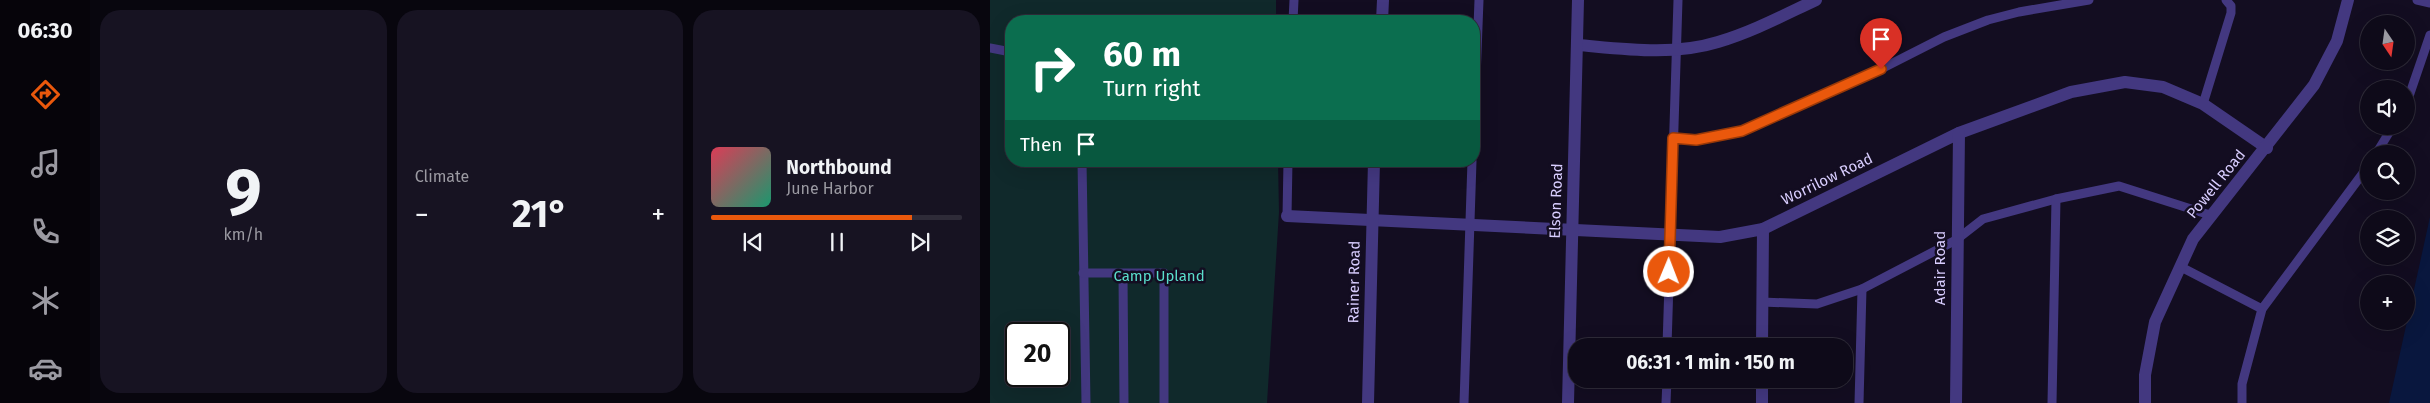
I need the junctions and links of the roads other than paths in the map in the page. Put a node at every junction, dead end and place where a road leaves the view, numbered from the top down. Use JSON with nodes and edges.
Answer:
{"nodes":[{"id":1,"x":1294,"y":0,"type":"edge"},
{"id":2,"x":1383,"y":0,"type":"edge"},
{"id":3,"x":1480,"y":0,"type":"edge"},
{"id":4,"x":1578,"y":0,"type":"edge"},
{"id":5,"x":1678,"y":0,"type":"edge"},
{"id":6,"x":1816,"y":0,"type":"edge"},
{"id":7,"x":2089,"y":0,"type":"edge"},
{"id":8,"x":2226,"y":0,"type":"edge"},
{"id":9,"x":2348,"y":0,"type":"edge"},
{"id":10,"x":2417,"y":0,"type":"edge"},
{"id":11,"x":2430,"y":3,"type":"edge"},
{"id":12,"x":1293,"y":15,"type":"edge"},
{"id":13,"x":1382,"y":15,"type":"edge"},
{"id":14,"x":1479,"y":15,"type":"edge"},
{"id":15,"x":2430,"y":35,"type":"edge"},
{"id":16,"x":1578,"y":45,"type":"junction"},
{"id":17,"x":990,"y":48,"type":"edge"},
{"id":18,"x":1676,"y":49,"type":"junction"},
{"id":19,"x":1005,"y":51,"type":"edge"},
{"id":20,"x":2415,"y":80,"type":"edge"},
{"id":21,"x":2203,"y":104,"type":"junction"},
{"id":22,"x":1959,"y":133,"type":"junction"},
{"id":23,"x":1673,"y":138,"type":"junction"},
{"id":24,"x":2267,"y":148,"type":"junction"},
{"id":25,"x":1082,"y":167,"type":"edge"},
{"id":26,"x":1288,"y":167,"type":"edge"},
{"id":27,"x":1374,"y":167,"type":"edge"},
{"id":28,"x":1472,"y":167,"type":"edge"},
{"id":29,"x":2360,"y":177,"type":"edge"},
{"id":30,"x":2056,"y":199,"type":"junction"},
{"id":31,"x":2210,"y":215,"type":"junction"},
{"id":32,"x":1287,"y":216,"type":"joint"},
{"id":33,"x":1371,"y":220,"type":"junction"},
{"id":34,"x":1470,"y":225,"type":"junction"},
{"id":35,"x":1763,"y":229,"type":"junction"},
{"id":36,"x":1571,"y":231,"type":"junction"},
{"id":37,"x":1670,"y":235,"type":"junction"},
{"id":38,"x":1956,"y":240,"type":"junction"},
{"id":39,"x":2181,"y":267,"type":"junction"},
{"id":40,"x":1084,"y":274,"type":"junction"},
{"id":41,"x":1123,"y":274,"type":"junction"},
{"id":42,"x":1862,"y":289,"type":"junction"},
{"id":43,"x":1762,"y":302,"type":"junction"},
{"id":44,"x":2262,"y":309,"type":"junction"},
{"id":45,"x":1667,"y":338,"type":"edge"},
{"id":46,"x":1762,"y":338,"type":"edge"},
{"id":47,"x":1667,"y":388,"type":"edge"},
{"id":48,"x":1762,"y":388,"type":"edge"},
{"id":49,"x":1086,"y":403,"type":"edge"},
{"id":50,"x":1124,"y":403,"type":"edge"},
{"id":51,"x":1164,"y":403,"type":"edge"},
{"id":52,"x":1368,"y":403,"type":"edge"},
{"id":53,"x":1464,"y":403,"type":"edge"},
{"id":54,"x":1568,"y":403,"type":"edge"},
{"id":55,"x":1666,"y":403,"type":"edge"},
{"id":56,"x":1762,"y":403,"type":"edge"},
{"id":57,"x":1859,"y":403,"type":"edge"},
{"id":58,"x":1956,"y":403,"type":"edge"},
{"id":59,"x":2052,"y":403,"type":"edge"},
{"id":60,"x":2145,"y":403,"type":"edge"},
{"id":61,"x":2242,"y":403,"type":"edge"}],
"edges":[{"from":1,"to":12,"type":"lane"},
{"from":2,"to":13,"type":"street"},
{"from":3,"to":14,"type":"lane"},
{"from":4,"to":16,"type":"street","name":"Elson Road"},
{"from":5,"to":18,"type":"lane"},
{"from":6,"to":18,"type":"street"},
{"from":7,"to":23,"type":"lane"},
{"from":8,"to":21,"type":"lane"},
{"from":9,"to":24,"type":"street","name":"Powell Road"},
{"from":10,"to":11,"type":"lane"},
{"from":15,"to":20,"type":"lane"},
{"from":16,"to":18,"type":"street"},
{"from":16,"to":36,"type":"street","name":"Elson Road"},
{"from":17,"to":19,"type":"lane"},
{"from":18,"to":23,"type":"lane"},
{"from":21,"to":22,"type":"street","name":"Worrilow Road"},
{"from":21,"to":24,"type":"street","name":"Worrilow Road"},
{"from":22,"to":35,"type":"street","name":"Worrilow Road"},
{"from":22,"to":38,"type":"street","name":"Adair Road"},
{"from":23,"to":37,"type":"lane"},
{"from":24,"to":31,"type":"street","name":"Powell Road"},
{"from":25,"to":40,"type":"lane"},
{"from":26,"to":32,"type":"lane"},
{"from":27,"to":33,"type":"street","name":"Rainer Road"},
{"from":28,"to":34,"type":"lane"},
{"from":29,"to":44,"type":"lane"},
{"from":30,"to":31,"type":"lane"},
{"from":30,"to":38,"type":"lane"},
{"from":30,"to":59,"type":"lane"},
{"from":31,"to":39,"type":"street","name":"Powell Road"},
{"from":32,"to":33,"type":"street","name":"Worrilow Road"},
{"from":33,"to":34,"type":"street","name":"Worrilow Road"},
{"from":33,"to":52,"type":"street","name":"Rainer Road"},
{"from":34,"to":36,"type":"street","name":"Worrilow Road"},
{"from":34,"to":53,"type":"lane"},
{"from":35,"to":37,"type":"street","name":"Worrilow Road"},
{"from":35,"to":43,"type":"street"},
{"from":36,"to":37,"type":"street","name":"Worrilow Road"},
{"from":36,"to":54,"type":"street","name":"Elson Road"},
{"from":37,"to":45,"type":"lane"},
{"from":38,"to":42,"type":"lane"},
{"from":38,"to":58,"type":"street","name":"Adair Road"},
{"from":39,"to":44,"type":"lane"},
{"from":39,"to":60,"type":"street","name":"Powell Road"},
{"from":40,"to":41,"type":"lane"},
{"from":40,"to":49,"type":"lane"},
{"from":41,"to":50,"type":"lane"},
{"from":41,"to":51,"type":"lane"},
{"from":42,"to":43,"type":"lane"},
{"from":42,"to":57,"type":"lane"},
{"from":43,"to":46,"type":"street"},
{"from":44,"to":61,"type":"lane"},
{"from":47,"to":55,"type":"lane"},
{"from":48,"to":56,"type":"street"}]}
